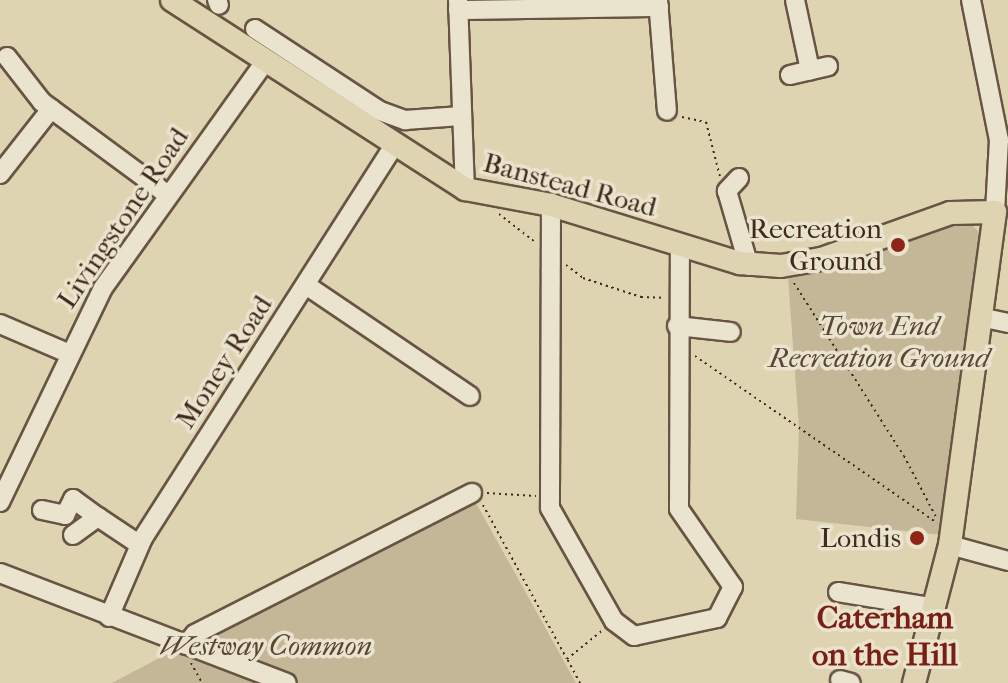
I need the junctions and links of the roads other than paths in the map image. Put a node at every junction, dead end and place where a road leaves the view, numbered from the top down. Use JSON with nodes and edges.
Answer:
{"nodes":[{"id":1,"x":795,"y":0,"type":"edge"},
{"id":2,"x":971,"y":0,"type":"edge"},
{"id":3,"x":183,"y":3,"type":"edge"},
{"id":4,"x":658,"y":4,"type":"edge"},
{"id":5,"x":458,"y":5,"type":"edge"},
{"id":6,"x":255,"y":29,"type":"dead end"},
{"id":7,"x":7,"y":57,"type":"dead end"},
{"id":8,"x":266,"y":60,"type":"junction"},
{"id":9,"x":790,"y":75,"type":"dead end"},
{"id":10,"x":51,"y":109,"type":"junction"},
{"id":11,"x":667,"y":111,"type":"road end"},
{"id":12,"x":461,"y":116,"type":"junction"},
{"id":13,"x":396,"y":143,"type":"junction"},
{"id":14,"x":1004,"y":159,"type":"edge"},
{"id":15,"x":0,"y":174,"type":"edge"},
{"id":16,"x":730,"y":180,"type":"road end"},
{"id":17,"x":465,"y":189,"type":"junction"},
{"id":18,"x":168,"y":195,"type":"junction"},
{"id":19,"x":551,"y":205,"type":"junction"},
{"id":20,"x":995,"y":212,"type":"junction"},
{"id":21,"x":680,"y":246,"type":"junction"},
{"id":22,"x":749,"y":266,"type":"junction"},
{"id":23,"x":306,"y":285,"type":"junction"},
{"id":24,"x":980,"y":317,"type":"junction"},
{"id":25,"x":1008,"y":323,"type":"edge"},
{"id":26,"x":0,"y":324,"type":"edge"},
{"id":27,"x":731,"y":332,"type":"dead end"},
{"id":28,"x":677,"y":335,"type":"junction"},
{"id":29,"x":70,"y":354,"type":"junction"},
{"id":30,"x":470,"y":396,"type":"dead end"},
{"id":31,"x":474,"y":492,"type":"road end"},
{"id":32,"x":0,"y":502,"type":"edge"},
{"id":33,"x":42,"y":510,"type":"dead end"},
{"id":34,"x":98,"y":517,"type":"junction"},
{"id":35,"x":948,"y":533,"type":"junction"},
{"id":36,"x":73,"y":535,"type":"dead end"},
{"id":37,"x":140,"y":545,"type":"junction"},
{"id":38,"x":1008,"y":561,"type":"edge"},
{"id":39,"x":0,"y":573,"type":"edge"},
{"id":40,"x":838,"y":592,"type":"dead end"},
{"id":41,"x":936,"y":608,"type":"junction"},
{"id":42,"x":109,"y":617,"type":"junction"},
{"id":43,"x":186,"y":645,"type":"junction"},
{"id":44,"x":287,"y":683,"type":"edge"},
{"id":45,"x":914,"y":683,"type":"edge"}],
"edges":[{"from":1,"to":9,"type":"street"},
{"from":2,"to":14,"type":"street"},
{"from":3,"to":8,"type":"main road","name":"Banstead Road"},
{"from":4,"to":5,"type":"street"},
{"from":4,"to":11,"type":"street"},
{"from":5,"to":12,"type":"street"},
{"from":6,"to":12,"type":"street"},
{"from":7,"to":10,"type":"street"},
{"from":8,"to":13,"type":"main road","name":"Banstead Road"},
{"from":8,"to":18,"type":"street","name":"Livingstone Road"},
{"from":10,"to":15,"type":"street"},
{"from":10,"to":18,"type":"street"},
{"from":12,"to":17,"type":"street"},
{"from":13,"to":17,"type":"main road","name":"Banstead Road"},
{"from":13,"to":23,"type":"street","name":"Money Road"},
{"from":14,"to":20,"type":"street"},
{"from":16,"to":22,"type":"street"},
{"from":17,"to":19,"type":"main road","name":"Banstead Road"},
{"from":18,"to":29,"type":"street","name":"Livingstone Road"},
{"from":19,"to":21,"type":"main road","name":"Banstead Road"},
{"from":19,"to":28,"type":"street"},
{"from":20,"to":22,"type":"main road","name":"Banstead Road"},
{"from":20,"to":24,"type":"main road"},
{"from":21,"to":22,"type":"main road","name":"Banstead Road"},
{"from":21,"to":28,"type":"street"},
{"from":23,"to":30,"type":"street"},
{"from":23,"to":37,"type":"street","name":"Money Road"},
{"from":24,"to":25,"type":"street"},
{"from":24,"to":35,"type":"main road"},
{"from":26,"to":29,"type":"street"},
{"from":27,"to":28,"type":"street"},
{"from":29,"to":32,"type":"street","name":"Livingstone Road"},
{"from":31,"to":43,"type":"street"},
{"from":33,"to":34,"type":"street"},
{"from":34,"to":36,"type":"street"},
{"from":34,"to":37,"type":"street"},
{"from":35,"to":38,"type":"street"},
{"from":35,"to":41,"type":"main road"},
{"from":37,"to":42,"type":"street","name":"Money Road"},
{"from":39,"to":42,"type":"street"},
{"from":40,"to":41,"type":"street"},
{"from":41,"to":45,"type":"main road"},
{"from":42,"to":43,"type":"street"},
{"from":43,"to":44,"type":"street"}]}
